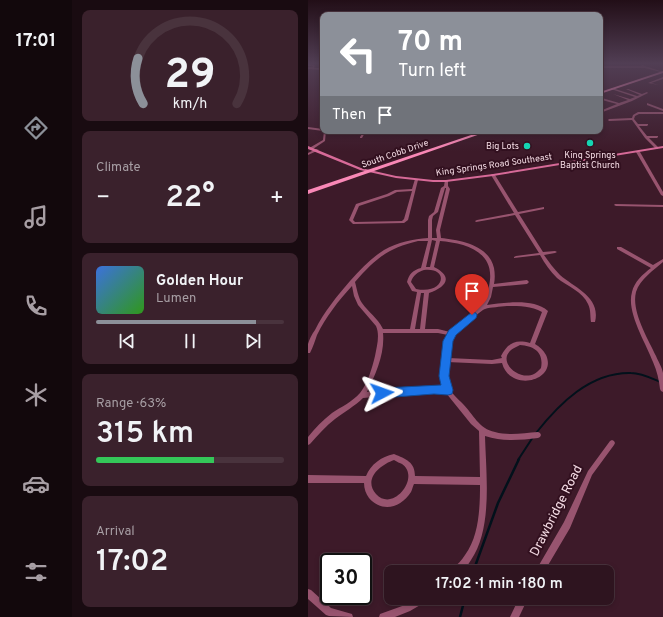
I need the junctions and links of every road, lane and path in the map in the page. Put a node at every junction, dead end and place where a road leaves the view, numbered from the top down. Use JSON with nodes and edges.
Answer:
{"nodes":[{"id":1,"x":624,"y":93,"type":"edge"},
{"id":2,"x":640,"y":93,"type":"edge"},
{"id":3,"x":614,"y":94,"type":"dead end"},
{"id":4,"x":638,"y":97,"type":"junction"},
{"id":5,"x":603,"y":99,"type":"dead end"},
{"id":6,"x":631,"y":100,"type":"junction"},
{"id":7,"x":618,"y":104,"type":"junction"},
{"id":8,"x":648,"y":104,"type":"dead end"},
{"id":9,"x":605,"y":110,"type":"edge"},
{"id":10,"x":633,"y":111,"type":"dead end"},
{"id":11,"x":663,"y":111,"type":"edge"},
{"id":12,"x":638,"y":113,"type":"junction"},
{"id":13,"x":633,"y":119,"type":"junction"},
{"id":14,"x":610,"y":120,"type":"dead end"},
{"id":15,"x":637,"y":125,"type":"junction"},
{"id":16,"x":647,"y":125,"type":"dead end"},
{"id":17,"x":308,"y":128,"type":"edge"},
{"id":18,"x":320,"y":130,"type":"edge"},
{"id":19,"x":324,"y":134,"type":"edge"},
{"id":20,"x":363,"y":134,"type":"edge"},
{"id":21,"x":478,"y":134,"type":"edge"},
{"id":22,"x":361,"y":137,"type":"dead end"},
{"id":23,"x":646,"y":137,"type":"junction"},
{"id":24,"x":657,"y":137,"type":"dead end"},
{"id":25,"x":663,"y":147,"type":"edge"},
{"id":26,"x":312,"y":148,"type":"edge"},
{"id":27,"x":657,"y":148,"type":"junction"},
{"id":28,"x":638,"y":152,"type":"junction"},
{"id":29,"x":308,"y":154,"type":"edge"},
{"id":30,"x":370,"y":172,"type":"junction"},
{"id":31,"x":493,"y":175,"type":"junction"},
{"id":32,"x":416,"y":180,"type":"junction"},
{"id":33,"x":446,"y":184,"type":"junction"},
{"id":34,"x":414,"y":188,"type":"junction"},
{"id":35,"x":308,"y":192,"type":"edge"},
{"id":36,"x":663,"y":194,"type":"edge"},
{"id":37,"x":439,"y":202,"type":"junction"},
{"id":38,"x":444,"y":202,"type":"junction"},
{"id":39,"x":616,"y":205,"type":"dead end"},
{"id":40,"x":663,"y":206,"type":"edge"},
{"id":41,"x":544,"y":208,"type":"dead end"},
{"id":42,"x":516,"y":213,"type":"junction"},
{"id":43,"x":477,"y":220,"type":"dead end"},
{"id":44,"x":430,"y":239,"type":"junction"},
{"id":45,"x":438,"y":239,"type":"junction"},
{"id":46,"x":619,"y":248,"type":"dead end"},
{"id":47,"x":555,"y":252,"type":"dead end"},
{"id":48,"x":542,"y":254,"type":"junction"},
{"id":49,"x":516,"y":257,"type":"dead end"},
{"id":50,"x":663,"y":260,"type":"edge"},
{"id":51,"x":653,"y":267,"type":"junction"},
{"id":52,"x":432,"y":268,"type":"junction"},
{"id":53,"x":423,"y":269,"type":"junction"},
{"id":54,"x":353,"y":282,"type":"junction"},
{"id":55,"x":527,"y":282,"type":"dead end"},
{"id":56,"x":491,"y":286,"type":"junction"},
{"id":57,"x":419,"y":292,"type":"junction"},
{"id":58,"x":427,"y":292,"type":"junction"},
{"id":59,"x":482,"y":307,"type":"junction"},
{"id":60,"x":592,"y":322,"type":"dead end"},
{"id":61,"x":380,"y":331,"type":"junction"},
{"id":62,"x":412,"y":331,"type":"junction"},
{"id":63,"x":422,"y":331,"type":"junction"},
{"id":64,"x":451,"y":334,"type":"junction"},
{"id":65,"x":532,"y":345,"type":"junction"},
{"id":66,"x":308,"y":351,"type":"edge"},
{"id":67,"x":445,"y":360,"type":"junction"},
{"id":68,"x":504,"y":360,"type":"junction"},
{"id":69,"x":661,"y":372,"type":"edge"},
{"id":70,"x":663,"y":389,"type":"edge"},
{"id":71,"x":448,"y":390,"type":"junction"},
{"id":72,"x":362,"y":395,"type":"junction"},
{"id":73,"x":482,"y":430,"type":"junction"},
{"id":74,"x":538,"y":435,"type":"dead end"},
{"id":75,"x":308,"y":442,"type":"edge"},
{"id":76,"x":612,"y":443,"type":"dead end"},
{"id":77,"x":308,"y":479,"type":"edge"},
{"id":78,"x":368,"y":480,"type":"junction"},
{"id":79,"x":412,"y":480,"type":"junction"},
{"id":80,"x":482,"y":481,"type":"junction"},
{"id":81,"x":462,"y":565,"type":"edge"},
{"id":82,"x":544,"y":565,"type":"edge"},
{"id":83,"x":308,"y":593,"type":"edge"},
{"id":84,"x":412,"y":605,"type":"edge"},
{"id":85,"x":520,"y":605,"type":"edge"},
{"id":86,"x":349,"y":617,"type":"edge"},
{"id":87,"x":382,"y":617,"type":"edge"},
{"id":88,"x":514,"y":617,"type":"edge"}],
"edges":[{"from":1,"to":4,"type":"street"},
{"from":2,"to":4,"type":"street"},
{"from":3,"to":6,"type":"street"},
{"from":4,"to":6,"type":"street"},
{"from":5,"to":7,"type":"street"},
{"from":6,"to":7,"type":"street"},
{"from":7,"to":9,"type":"street"},
{"from":8,"to":11,"type":"street"},
{"from":10,"to":12,"type":"street"},
{"from":11,"to":12,"type":"street"},
{"from":12,"to":13,"type":"street"},
{"from":13,"to":14,"type":"street"},
{"from":13,"to":15,"type":"street"},
{"from":15,"to":16,"type":"street"},
{"from":15,"to":23,"type":"street"},
{"from":17,"to":18,"type":"street"},
{"from":19,"to":26,"type":"street"},
{"from":20,"to":22,"type":"street"},
{"from":21,"to":30,"type":"main road","name":"South Cobb Drive"},
{"from":23,"to":24,"type":"street"},
{"from":23,"to":27,"type":"street"},
{"from":25,"to":27,"type":"street","name":"King Springs Road Southeast"},
{"from":26,"to":29,"type":"street"},
{"from":26,"to":30,"type":"street","name":"King Springs Road Southeast"},
{"from":27,"to":28,"type":"street","name":"King Springs Road Southeast"},
{"from":28,"to":31,"type":"street","name":"King Springs Road Southeast"},
{"from":28,"to":36,"type":"street"},
{"from":30,"to":32,"type":"street","name":"King Springs Road Southeast"},
{"from":30,"to":35,"type":"main road","name":"South Cobb Drive"},
{"from":31,"to":33,"type":"street","name":"King Springs Road Southeast"},
{"from":31,"to":42,"type":"street"},
{"from":32,"to":33,"type":"street","name":"King Springs Road Southeast"},
{"from":32,"to":34,"type":"street"},
{"from":33,"to":37,"type":"street"},
{"from":33,"to":38,"type":"street"},
{"from":34,"to":34,"type":"street"},
{"from":37,"to":38,"type":"street"},
{"from":37,"to":44,"type":"street"},
{"from":38,"to":45,"type":"street"},
{"from":39,"to":40,"type":"street"},
{"from":41,"to":42,"type":"street"},
{"from":42,"to":43,"type":"street"},
{"from":42,"to":48,"type":"street"},
{"from":44,"to":45,"type":"street"},
{"from":44,"to":53,"type":"street"},
{"from":44,"to":54,"type":"street"},
{"from":45,"to":52,"type":"street"},
{"from":45,"to":56,"type":"street"},
{"from":46,"to":51,"type":"street"},
{"from":47,"to":48,"type":"street"},
{"from":48,"to":49,"type":"street"},
{"from":48,"to":60,"type":"street"},
{"from":50,"to":51,"type":"street"},
{"from":51,"to":69,"type":"street"},
{"from":52,"to":53,"type":"street"},
{"from":52,"to":58,"type":"street"},
{"from":53,"to":57,"type":"street"},
{"from":54,"to":61,"type":"street"},
{"from":54,"to":66,"type":"street"},
{"from":55,"to":56,"type":"street"},
{"from":56,"to":59,"type":"street"},
{"from":57,"to":58,"type":"street"},
{"from":57,"to":62,"type":"street"},
{"from":58,"to":63,"type":"street"},
{"from":59,"to":64,"type":"street"},
{"from":59,"to":65,"type":"street"},
{"from":61,"to":62,"type":"street"},
{"from":61,"to":72,"type":"street"},
{"from":62,"to":63,"type":"street"},
{"from":63,"to":64,"type":"street"},
{"from":64,"to":67,"type":"street"},
{"from":65,"to":68,"type":"street"},
{"from":65,"to":68,"type":"street"},
{"from":67,"to":68,"type":"street"},
{"from":67,"to":71,"type":"street"},
{"from":69,"to":70,"type":"street"},
{"from":71,"to":72,"type":"street"},
{"from":71,"to":73,"type":"street"},
{"from":72,"to":75,"type":"street"},
{"from":73,"to":74,"type":"street"},
{"from":73,"to":80,"type":"street"},
{"from":76,"to":82,"type":"street","name":"Drawbridge Road"},
{"from":77,"to":78,"type":"street"},
{"from":78,"to":79,"type":"street"},
{"from":78,"to":79,"type":"street"},
{"from":79,"to":80,"type":"street"},
{"from":80,"to":81,"type":"street"},
{"from":83,"to":86,"type":"street"},
{"from":84,"to":87,"type":"street"},
{"from":85,"to":88,"type":"street"}]}
